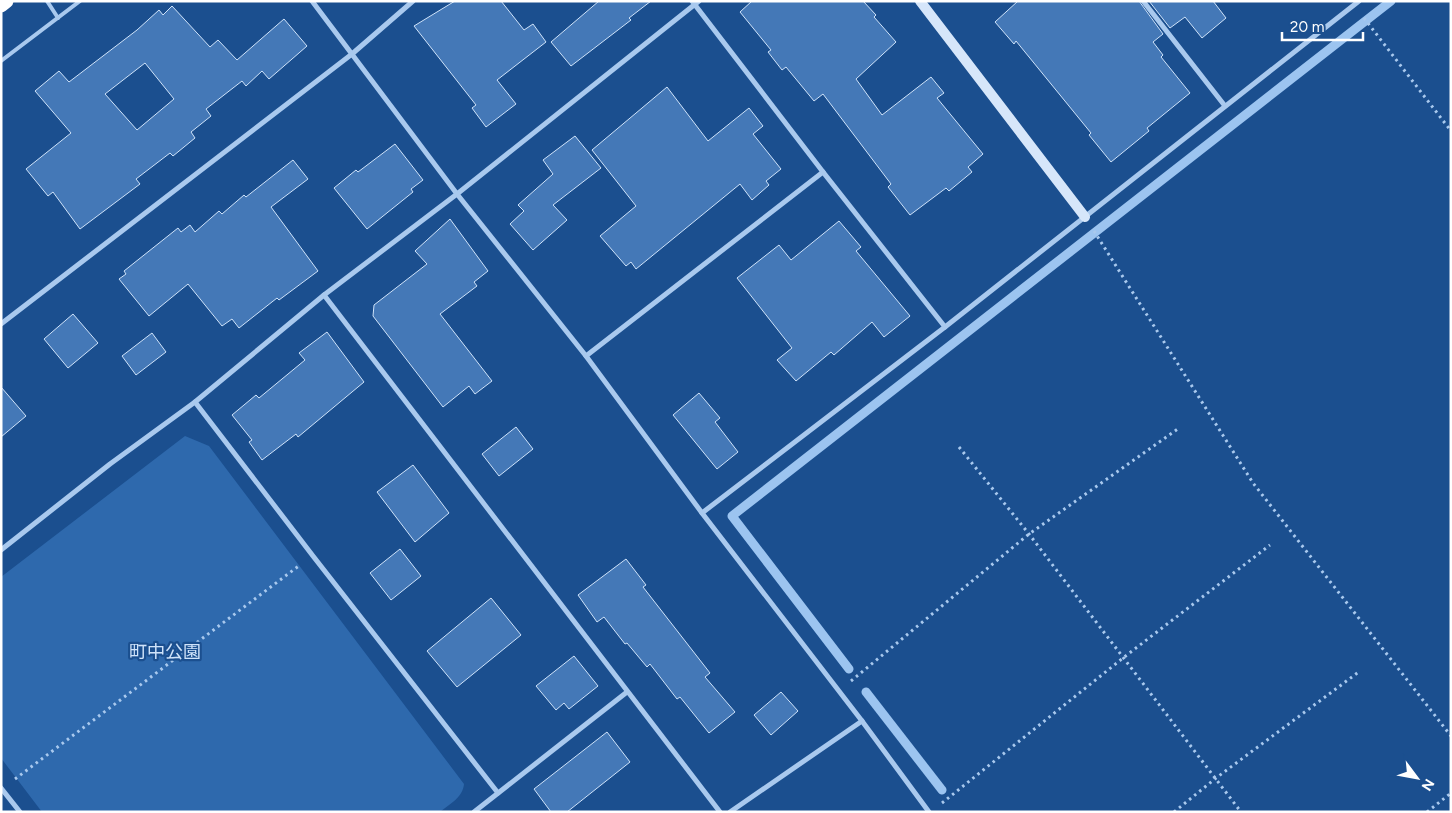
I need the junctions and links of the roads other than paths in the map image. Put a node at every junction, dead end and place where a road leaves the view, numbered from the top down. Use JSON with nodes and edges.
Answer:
{"nodes":[{"id":1,"x":6,"y":1,"type":"edge"},
{"id":2,"x":47,"y":1,"type":"edge"},
{"id":3,"x":80,"y":1,"type":"edge"},
{"id":4,"x":312,"y":1,"type":"edge"},
{"id":5,"x":413,"y":1,"type":"edge"},
{"id":6,"x":920,"y":1,"type":"edge"},
{"id":7,"x":1143,"y":1,"type":"edge"},
{"id":8,"x":695,"y":2,"type":"edge"},
{"id":9,"x":1356,"y":3,"type":"edge"},
{"id":10,"x":1,"y":5,"type":"edge"},
{"id":11,"x":58,"y":18,"type":"junction"},
{"id":12,"x":352,"y":54,"type":"junction"},
{"id":13,"x":1,"y":61,"type":"edge"},
{"id":14,"x":1225,"y":106,"type":"junction"},
{"id":15,"x":823,"y":172,"type":"junction"},
{"id":16,"x":457,"y":194,"type":"junction"},
{"id":17,"x":1085,"y":217,"type":"junction"},
{"id":18,"x":324,"y":295,"type":"junction"},
{"id":19,"x":1,"y":324,"type":"edge"},
{"id":20,"x":945,"y":327,"type":"junction"},
{"id":21,"x":586,"y":356,"type":"junction"},
{"id":22,"x":195,"y":402,"type":"junction"},
{"id":23,"x":702,"y":513,"type":"junction"},
{"id":24,"x":1,"y":550,"type":"edge"},
{"id":25,"x":627,"y":692,"type":"junction"},
{"id":26,"x":862,"y":721,"type":"junction"},
{"id":27,"x":2,"y":788,"type":"edge"},
{"id":28,"x":498,"y":793,"type":"junction"},
{"id":29,"x":20,"y":812,"type":"edge"},
{"id":30,"x":474,"y":812,"type":"edge"},
{"id":31,"x":720,"y":812,"type":"edge"},
{"id":32,"x":730,"y":812,"type":"edge"},
{"id":33,"x":929,"y":812,"type":"edge"}],
"edges":[{"from":1,"to":10,"type":"highway"},
{"from":2,"to":11,"type":"lane"},
{"from":3,"to":11,"type":"lane"},
{"from":4,"to":12,"type":"street"},
{"from":5,"to":12,"type":"street"},
{"from":6,"to":17,"type":"street"},
{"from":7,"to":14,"type":"street"},
{"from":8,"to":15,"type":"street"},
{"from":8,"to":16,"type":"street"},
{"from":9,"to":14,"type":"street"},
{"from":11,"to":13,"type":"lane"},
{"from":12,"to":16,"type":"street"},
{"from":12,"to":19,"type":"street"},
{"from":14,"to":17,"type":"street"},
{"from":15,"to":20,"type":"street"},
{"from":15,"to":21,"type":"street"},
{"from":16,"to":18,"type":"street"},
{"from":16,"to":21,"type":"street"},
{"from":17,"to":20,"type":"street"},
{"from":18,"to":22,"type":"street"},
{"from":18,"to":25,"type":"street"},
{"from":20,"to":23,"type":"street"},
{"from":21,"to":23,"type":"street"},
{"from":22,"to":24,"type":"street"},
{"from":22,"to":28,"type":"street"},
{"from":23,"to":26,"type":"street"},
{"from":25,"to":28,"type":"street"},
{"from":25,"to":31,"type":"street"},
{"from":26,"to":32,"type":"street"},
{"from":26,"to":33,"type":"street"},
{"from":27,"to":29,"type":"street"},
{"from":28,"to":30,"type":"street"}]}
